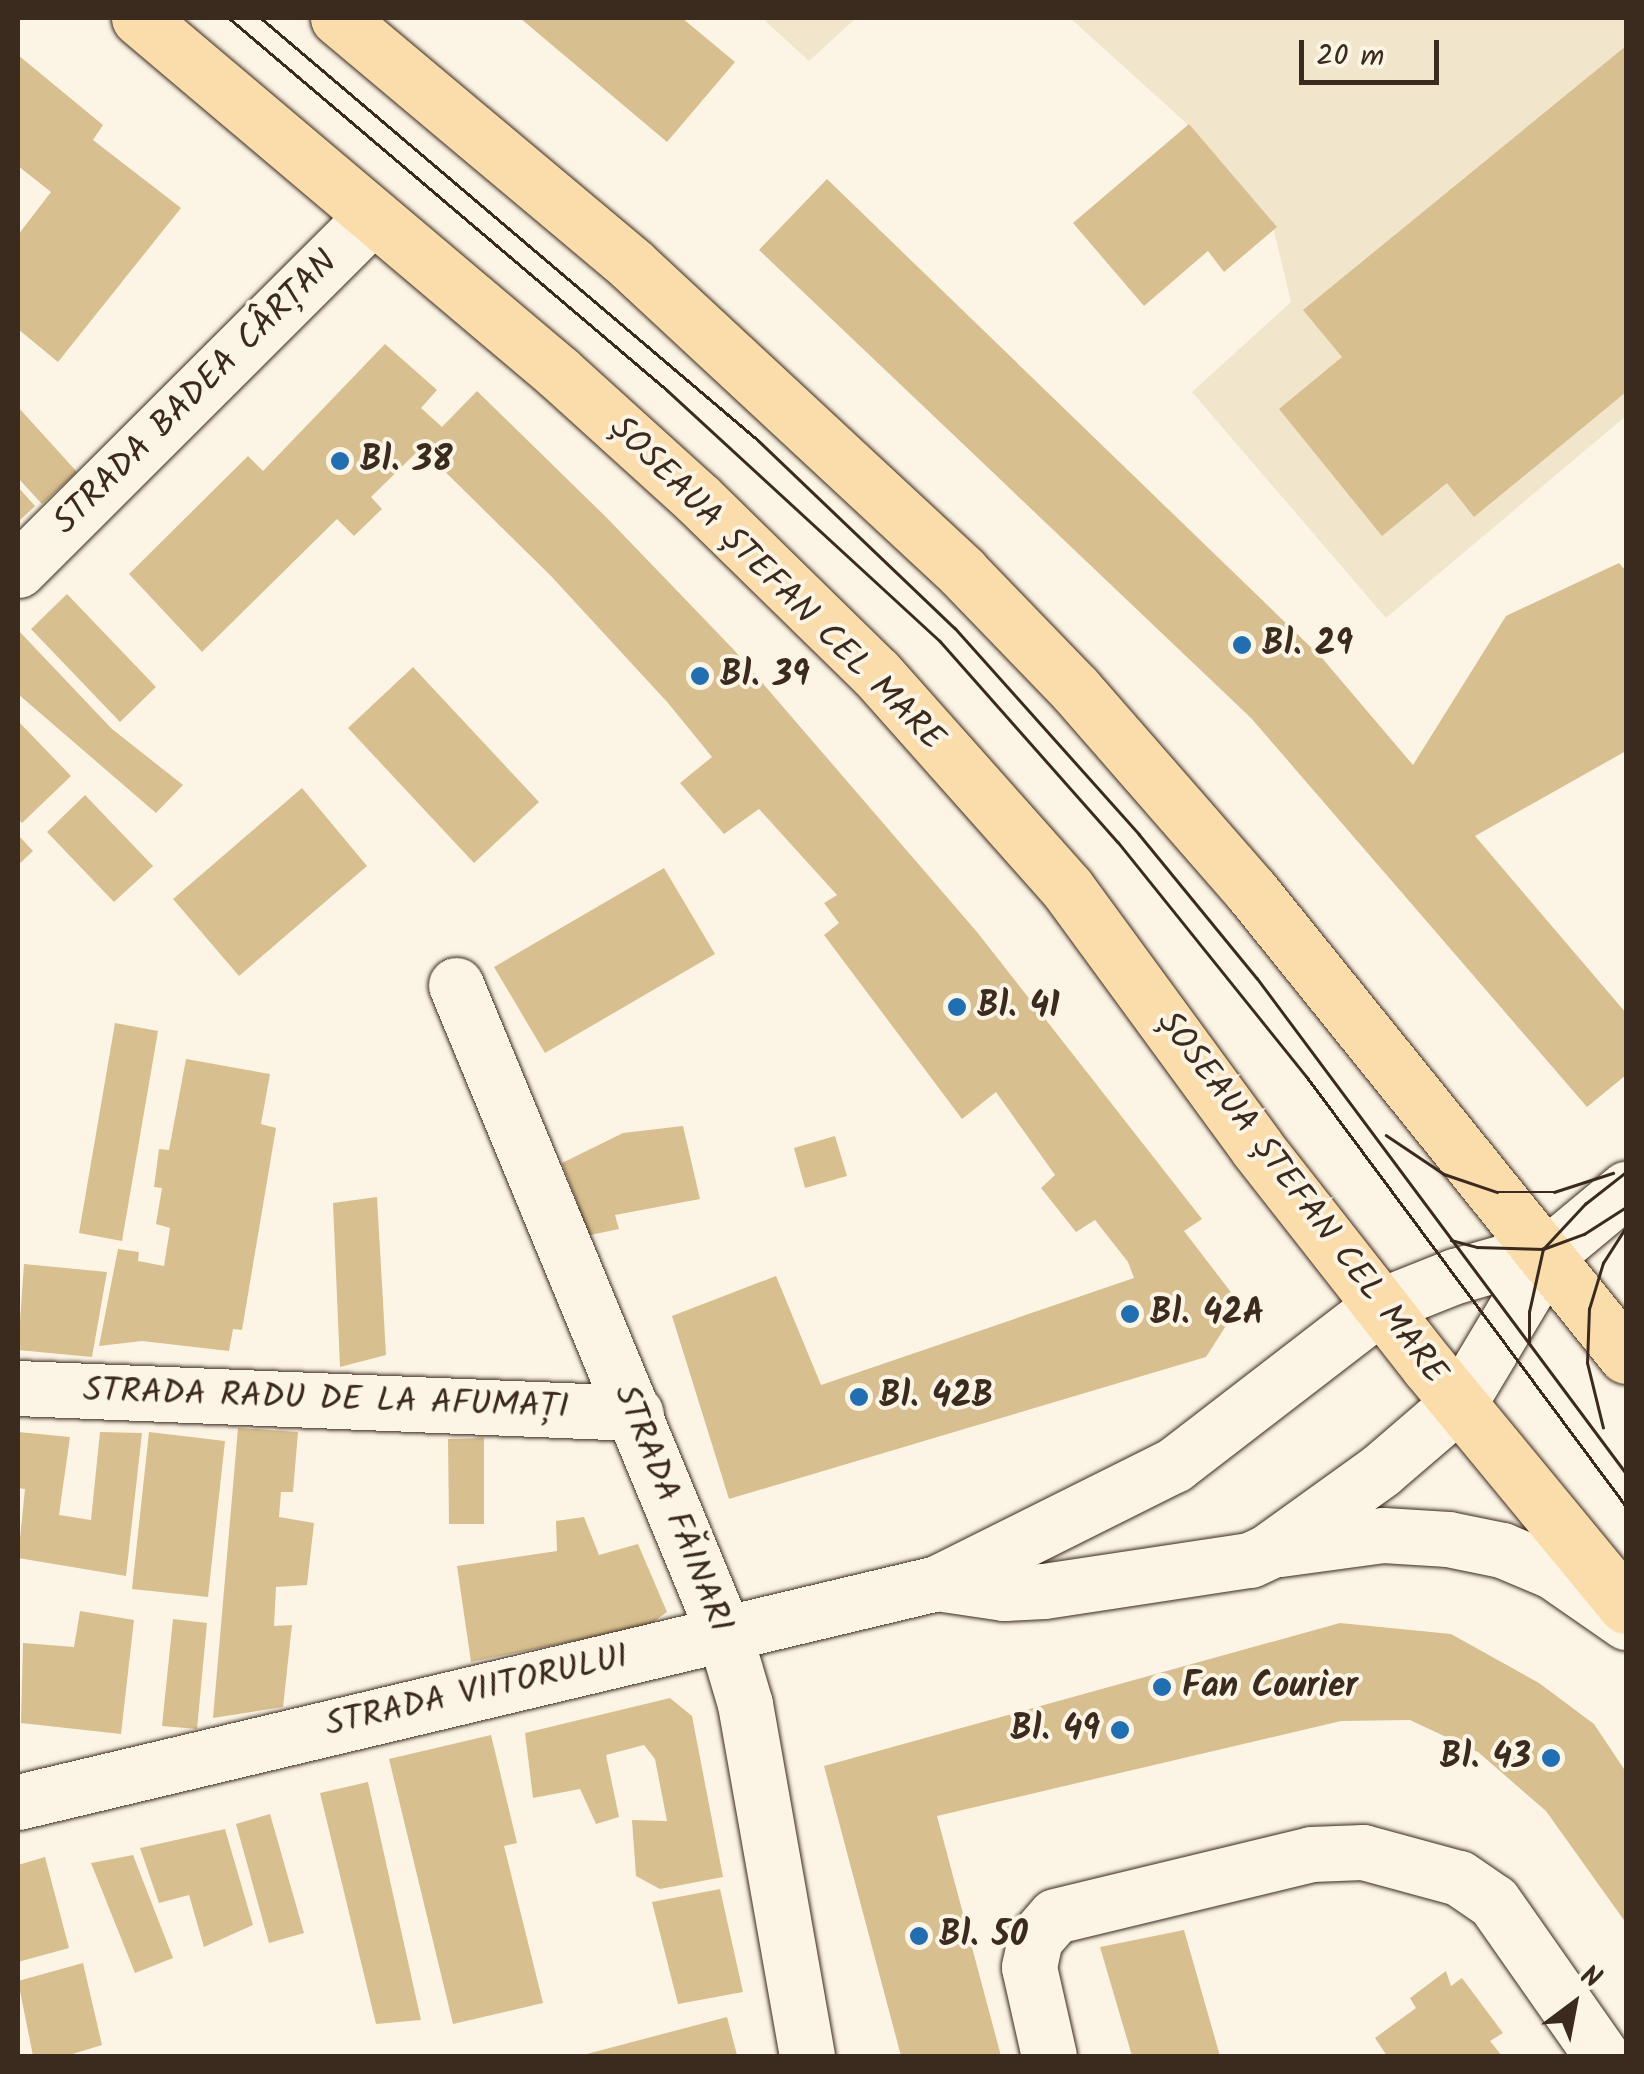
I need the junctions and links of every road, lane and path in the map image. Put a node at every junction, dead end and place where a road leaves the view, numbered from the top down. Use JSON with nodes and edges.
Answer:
{"nodes":[{"id":1,"x":139,"y":18,"type":"edge"},
{"id":2,"x":338,"y":18,"type":"edge"},
{"id":3,"x":373,"y":216,"type":"junction"},
{"id":4,"x":18,"y":570,"type":"edge"},
{"id":5,"x":456,"y":985,"type":"dead end"},
{"id":6,"x":1626,"y":1189,"type":"edge"},
{"id":7,"x":1548,"y":1254,"type":"junction"},
{"id":8,"x":1382,"y":1305,"type":"junction"},
{"id":9,"x":1626,"y":1356,"type":"edge"},
{"id":10,"x":18,"y":1388,"type":"edge"},
{"id":11,"x":1459,"y":1404,"type":"junction"},
{"id":12,"x":635,"y":1413,"type":"junction"},
{"id":13,"x":1267,"y":1552,"type":"junction"},
{"id":14,"x":937,"y":1583,"type":"junction"},
{"id":15,"x":1626,"y":1606,"type":"edge"},
{"id":16,"x":1626,"y":1622,"type":"edge"},
{"id":17,"x":724,"y":1633,"type":"junction"},
{"id":18,"x":18,"y":1802,"type":"edge"},
{"id":19,"x":807,"y":2056,"type":"edge"},
{"id":20,"x":1049,"y":2056,"type":"edge"},
{"id":21,"x":1602,"y":2056,"type":"edge"}],
"edges":[{"from":1,"to":3,"type":"main road","name":"ȘOSEAUA ȘTEFAN CEL MARE"},
{"from":2,"to":7,"type":"main road"},
{"from":3,"to":4,"type":"street","name":"STRADA BADEA CÂRȚAN"},
{"from":3,"to":8,"type":"main road","name":"ȘOSEAUA ȘTEFAN CEL MARE"},
{"from":5,"to":12,"type":"street","name":"STRADA FĂINARI"},
{"from":6,"to":7,"type":"street"},
{"from":7,"to":8,"type":"street","name":"STRADA VIITORULUI"},
{"from":7,"to":9,"type":"main road"},
{"from":7,"to":11,"type":"street","name":"STRADA VIITORULUI"},
{"from":8,"to":11,"type":"main road","name":"ȘOSEAUA ȘTEFAN CEL MARE"},
{"from":8,"to":14,"type":"street","name":"STRADA VIITORULUI"},
{"from":10,"to":12,"type":"street","name":"STRADA RADU DE LA AFUMAȚI"},
{"from":11,"to":13,"type":"street","name":"STRADA VIITORULUI"},
{"from":11,"to":15,"type":"main road","name":"ȘOSEAUA ȘTEFAN CEL MARE"},
{"from":12,"to":17,"type":"street","name":"STRADA FĂINARI"},
{"from":13,"to":14,"type":"street","name":"STRADA VIITORULUI"},
{"from":13,"to":16,"type":"street"},
{"from":14,"to":17,"type":"street","name":"STRADA VIITORULUI"},
{"from":17,"to":18,"type":"street","name":"STRADA VIITORULUI"},
{"from":17,"to":19,"type":"street","name":"STRADA FĂINARI"},
{"from":20,"to":21,"type":"street"}]}
